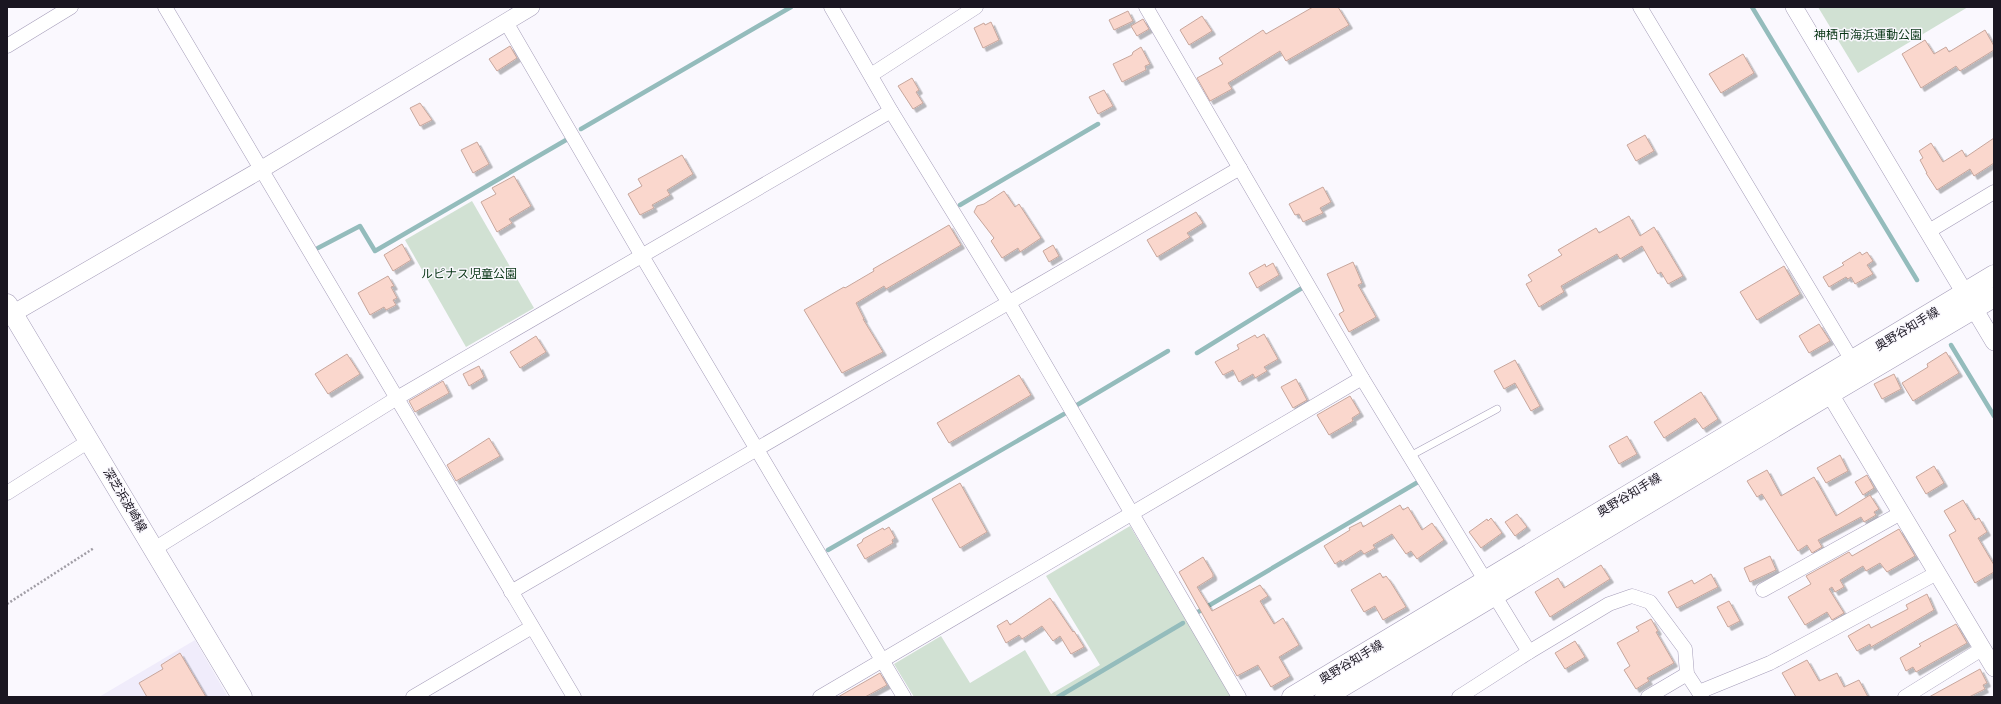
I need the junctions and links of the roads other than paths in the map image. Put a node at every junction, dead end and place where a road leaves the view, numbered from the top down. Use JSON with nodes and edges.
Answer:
{"nodes":[{"id":1,"x":71,"y":7,"type":"edge"},
{"id":2,"x":165,"y":7,"type":"edge"},
{"id":3,"x":531,"y":7,"type":"edge"},
{"id":4,"x":831,"y":7,"type":"edge"},
{"id":5,"x":976,"y":7,"type":"edge"},
{"id":6,"x":1146,"y":7,"type":"edge"},
{"id":7,"x":1640,"y":7,"type":"edge"},
{"id":8,"x":1794,"y":7,"type":"edge"},
{"id":9,"x":506,"y":22,"type":"junction"},
{"id":10,"x":7,"y":46,"type":"edge"},
{"id":11,"x":871,"y":75,"type":"junction"},
{"id":12,"x":891,"y":111,"type":"junction"},
{"id":13,"x":1240,"y":168,"type":"junction"},
{"id":14,"x":262,"y":169,"type":"junction"},
{"id":15,"x":1994,"y":192,"type":"edge"},
{"id":16,"x":1929,"y":231,"type":"junction"},
{"id":17,"x":642,"y":256,"type":"junction"},
{"id":18,"x":1994,"y":275,"type":"edge"},
{"id":19,"x":1994,"y":297,"type":"edge"},
{"id":20,"x":1970,"y":301,"type":"junction"},
{"id":21,"x":1009,"y":303,"type":"junction"},
{"id":22,"x":9,"y":312,"type":"edge"},
{"id":23,"x":1994,"y":342,"type":"edge"},
{"id":24,"x":1853,"y":362,"type":"junction"},
{"id":25,"x":1362,"y":378,"type":"junction"},
{"id":26,"x":1826,"y":387,"type":"junction"},
{"id":27,"x":397,"y":398,"type":"junction"},
{"id":28,"x":1497,"y":409,"type":"dead end"},
{"id":29,"x":89,"y":441,"type":"junction"},
{"id":30,"x":758,"y":449,"type":"junction"},
{"id":31,"x":1410,"y":456,"type":"junction"},
{"id":32,"x":7,"y":492,"type":"edge"},
{"id":33,"x":1901,"y":513,"type":"junction"},
{"id":34,"x":1131,"y":515,"type":"junction"},
{"id":35,"x":154,"y":548,"type":"junction"},
{"id":36,"x":1937,"y":573,"type":"junction"},
{"id":37,"x":1490,"y":588,"type":"junction"},
{"id":38,"x":1763,"y":590,"type":"dead end"},
{"id":39,"x":512,"y":592,"type":"junction"},
{"id":40,"x":532,"y":627,"type":"junction"},
{"id":41,"x":1982,"y":649,"type":"junction"},
{"id":42,"x":1529,"y":652,"type":"junction"},
{"id":43,"x":882,"y":661,"type":"junction"},
{"id":44,"x":1994,"y":668,"type":"edge"},
{"id":45,"x":1687,"y":674,"type":"junction"},
{"id":46,"x":1701,"y":695,"type":"edge"},
{"id":47,"x":242,"y":697,"type":"edge"},
{"id":48,"x":413,"y":697,"type":"edge"},
{"id":49,"x":574,"y":697,"type":"edge"},
{"id":50,"x":820,"y":697,"type":"edge"},
{"id":51,"x":904,"y":697,"type":"edge"},
{"id":52,"x":1239,"y":697,"type":"edge"},
{"id":53,"x":1292,"y":697,"type":"edge"},
{"id":54,"x":1325,"y":697,"type":"edge"},
{"id":55,"x":1459,"y":697,"type":"edge"},
{"id":56,"x":1648,"y":697,"type":"edge"},
{"id":57,"x":1905,"y":697,"type":"edge"}],
"edges":[{"from":1,"to":10,"type":"street"},
{"from":2,"to":14,"type":"street"},
{"from":3,"to":9,"type":"street"},
{"from":4,"to":11,"type":"street"},
{"from":5,"to":11,"type":"street"},
{"from":6,"to":13,"type":"street"},
{"from":7,"to":24,"type":"street"},
{"from":8,"to":16,"type":"street"},
{"from":9,"to":14,"type":"street"},
{"from":9,"to":17,"type":"street"},
{"from":11,"to":12,"type":"street"},
{"from":12,"to":17,"type":"street"},
{"from":12,"to":21,"type":"street"},
{"from":13,"to":21,"type":"street"},
{"from":13,"to":25,"type":"street"},
{"from":14,"to":22,"type":"street"},
{"from":14,"to":27,"type":"street"},
{"from":15,"to":16,"type":"street"},
{"from":16,"to":20,"type":"street"},
{"from":17,"to":27,"type":"street"},
{"from":17,"to":30,"type":"street"},
{"from":18,"to":20,"type":"main road"},
{"from":19,"to":20,"type":"main road"},
{"from":20,"to":23,"type":"street"},
{"from":20,"to":24,"type":"main road","name":"奥野谷知手線"},
{"from":20,"to":26,"type":"main road","name":"奥野谷知手線"},
{"from":21,"to":30,"type":"street"},
{"from":21,"to":34,"type":"street"},
{"from":22,"to":29,"type":"main road","name":"深芝浜波崎線"},
{"from":24,"to":26,"type":"main road","name":"奥野谷知手線"},
{"from":25,"to":31,"type":"street"},
{"from":25,"to":34,"type":"street"},
{"from":26,"to":33,"type":"street"},
{"from":26,"to":37,"type":"main road","name":"奥野谷知手線"},
{"from":27,"to":35,"type":"street"},
{"from":27,"to":39,"type":"street"},
{"from":28,"to":31,"type":"lane"},
{"from":29,"to":32,"type":"street"},
{"from":29,"to":35,"type":"main road","name":"深芝浜波崎線"},
{"from":30,"to":39,"type":"street"},
{"from":30,"to":43,"type":"street"},
{"from":31,"to":37,"type":"street"},
{"from":33,"to":36,"type":"street"},
{"from":33,"to":38,"type":"street"},
{"from":34,"to":43,"type":"street"},
{"from":34,"to":52,"type":"street"},
{"from":35,"to":47,"type":"main road","name":"深芝浜波崎線"},
{"from":36,"to":41,"type":"street"},
{"from":36,"to":46,"type":"street"},
{"from":37,"to":42,"type":"street"},
{"from":37,"to":53,"type":"main road","name":"奥野谷知手線"},
{"from":37,"to":54,"type":"main road","name":"奥野谷知手線"},
{"from":39,"to":40,"type":"street"},
{"from":40,"to":48,"type":"street"},
{"from":40,"to":49,"type":"street"},
{"from":41,"to":44,"type":"street"},
{"from":41,"to":57,"type":"street"},
{"from":42,"to":45,"type":"street"},
{"from":42,"to":55,"type":"street"},
{"from":43,"to":50,"type":"street"},
{"from":43,"to":51,"type":"street"},
{"from":45,"to":46,"type":"street"},
{"from":45,"to":56,"type":"street"}]}
